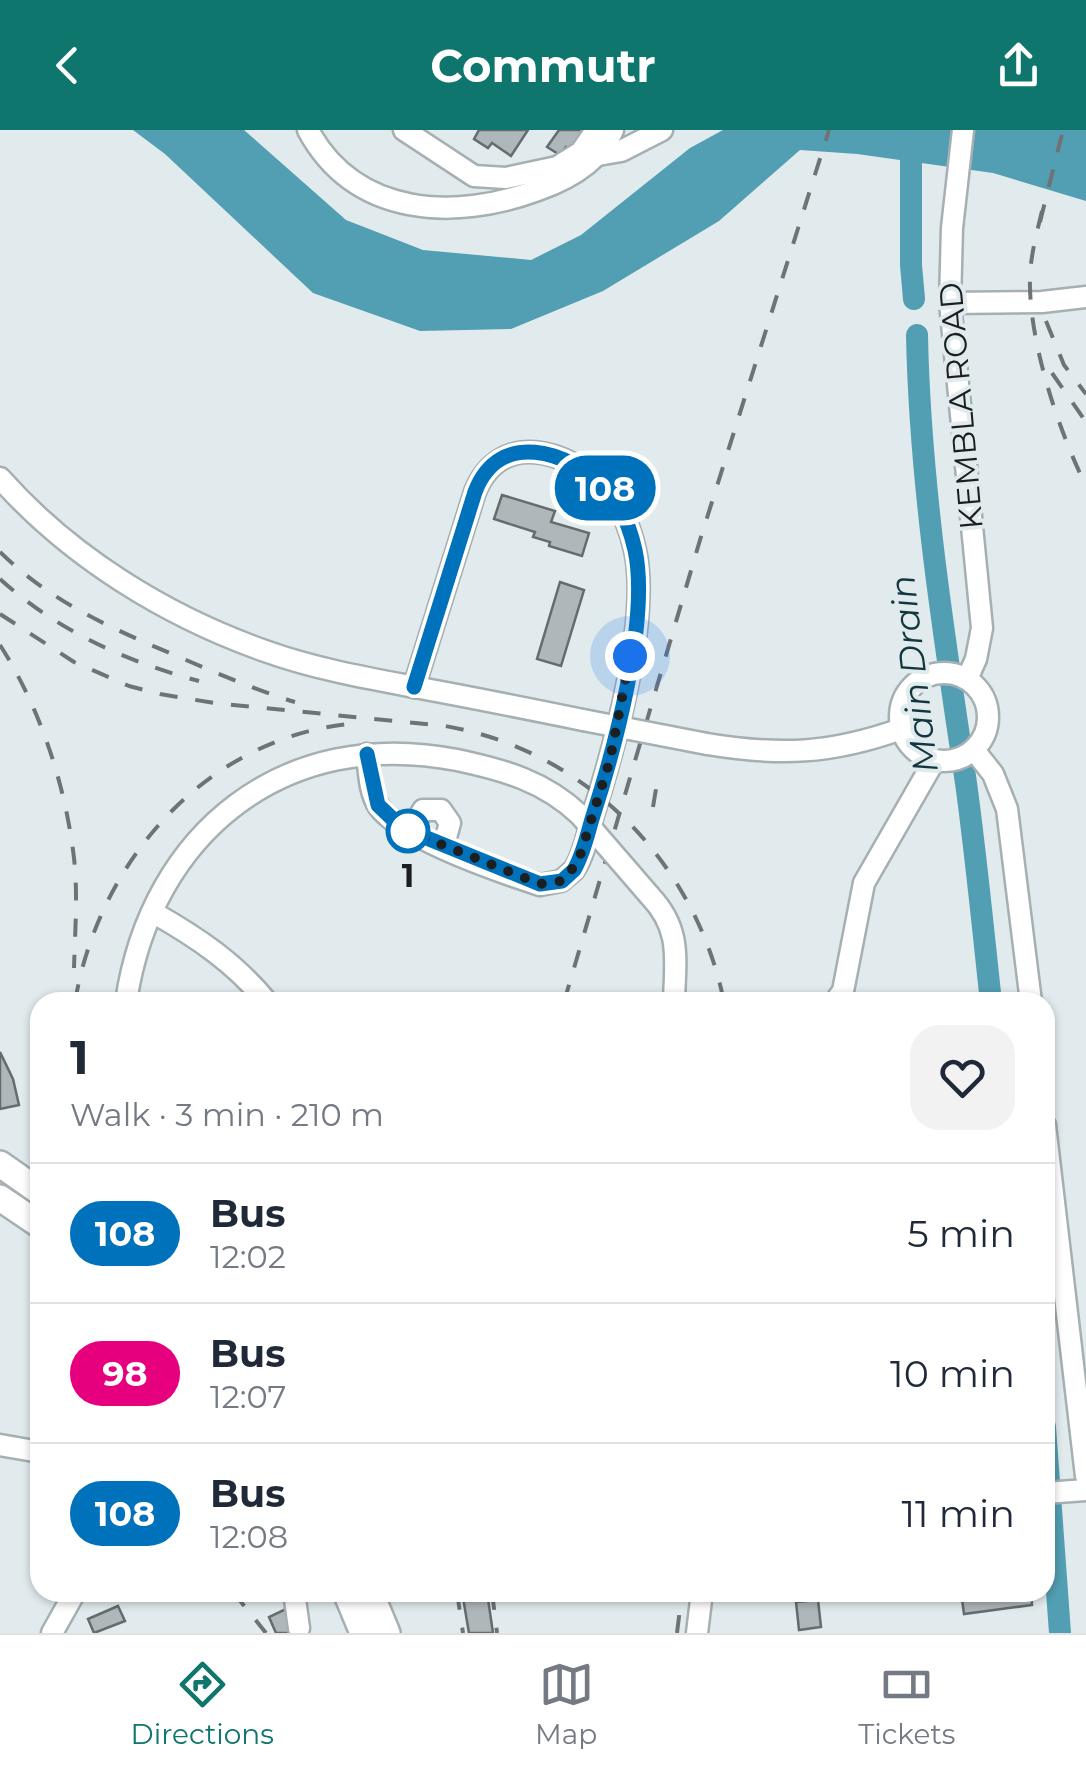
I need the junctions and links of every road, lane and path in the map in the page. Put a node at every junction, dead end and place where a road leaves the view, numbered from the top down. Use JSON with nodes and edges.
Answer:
{"nodes":[{"id":1,"x":308,"y":130,"type":"edge"},
{"id":2,"x":404,"y":130,"type":"edge"},
{"id":3,"x":596,"y":130,"type":"edge"},
{"id":4,"x":613,"y":130,"type":"edge"},
{"id":5,"x":662,"y":130,"type":"edge"},
{"id":6,"x":963,"y":130,"type":"edge"},
{"id":7,"x":598,"y":155,"type":"junction"},
{"id":8,"x":474,"y":176,"type":"junction"},
{"id":9,"x":467,"y":209,"type":"junction"},
{"id":10,"x":1086,"y":297,"type":"edge"},
{"id":11,"x":950,"y":303,"type":"junction"},
{"id":12,"x":0,"y":478,"type":"edge"},
{"id":13,"x":963,"y":678,"type":"junction"},
{"id":14,"x":414,"y":687,"type":"junction"},
{"id":15,"x":901,"y":729,"type":"junction"},
{"id":16,"x":974,"y":750,"type":"junction"},
{"id":17,"x":367,"y":754,"type":"junction"},
{"id":18,"x":941,"y":761,"type":"junction"},
{"id":19,"x":410,"y":832,"type":"junction"},
{"id":20,"x":443,"y":848,"type":"junction"},
{"id":21,"x":154,"y":913,"type":"junction"},
{"id":22,"x":128,"y":992,"type":"edge"},
{"id":23,"x":258,"y":992,"type":"edge"},
{"id":24,"x":674,"y":992,"type":"edge"},
{"id":25,"x":845,"y":992,"type":"edge"},
{"id":26,"x":1030,"y":992,"type":"edge"},
{"id":27,"x":0,"y":1164,"type":"edge"},
{"id":28,"x":30,"y":1185,"type":"edge"},
{"id":29,"x":0,"y":1198,"type":"edge"},
{"id":30,"x":1055,"y":1211,"type":"edge"},
{"id":31,"x":30,"y":1218,"type":"edge"},
{"id":32,"x":0,"y":1444,"type":"edge"},
{"id":33,"x":30,"y":1450,"type":"edge"},
{"id":34,"x":1086,"y":1476,"type":"edge"},
{"id":35,"x":69,"y":1602,"type":"edge"},
{"id":36,"x":295,"y":1602,"type":"edge"},
{"id":37,"x":350,"y":1602,"type":"edge"},
{"id":38,"x":374,"y":1602,"type":"edge"},
{"id":39,"x":701,"y":1602,"type":"edge"},
{"id":40,"x":299,"y":1628,"type":"dead end"},
{"id":41,"x":52,"y":1633,"type":"edge"},
{"id":42,"x":363,"y":1633,"type":"edge"},
{"id":43,"x":387,"y":1633,"type":"edge"},
{"id":44,"x":697,"y":1633,"type":"edge"}],
"edges":[{"from":1,"to":9,"type":"street"},
{"from":2,"to":8,"type":"street"},
{"from":3,"to":8,"type":"street"},
{"from":4,"to":7,"type":"street"},
{"from":5,"to":7,"type":"street"},
{"from":6,"to":11,"type":"street","name":"KEMBLA ROAD"},
{"from":7,"to":9,"type":"street"},
{"from":8,"to":9,"type":"street"},
{"from":10,"to":11,"type":"street"},
{"from":11,"to":13,"type":"street","name":"KEMBLA ROAD"},
{"from":12,"to":14,"type":"street"},
{"from":13,"to":15,"type":"street"},
{"from":13,"to":16,"type":"street"},
{"from":14,"to":15,"type":"street","bridge":true},
{"from":14,"to":20,"type":"street"},
{"from":15,"to":18,"type":"street"},
{"from":16,"to":18,"type":"street"},
{"from":16,"to":26,"type":"street"},
{"from":17,"to":19,"type":"street"},
{"from":17,"to":21,"type":"street"},
{"from":17,"to":24,"type":"street","bridge":true},
{"from":18,"to":25,"type":"street"},
{"from":19,"to":20,"type":"street"},
{"from":19,"to":20,"type":"street"},
{"from":21,"to":22,"type":"street"},
{"from":21,"to":23,"type":"street"},
{"from":27,"to":28,"type":"main road"},
{"from":29,"to":31,"type":"main road"},
{"from":30,"to":34,"type":"street"},
{"from":32,"to":33,"type":"street"},
{"from":35,"to":41,"type":"street"},
{"from":36,"to":40,"type":"street"},
{"from":37,"to":42,"type":"main road"},
{"from":38,"to":43,"type":"main road"},
{"from":39,"to":44,"type":"street"}]}
